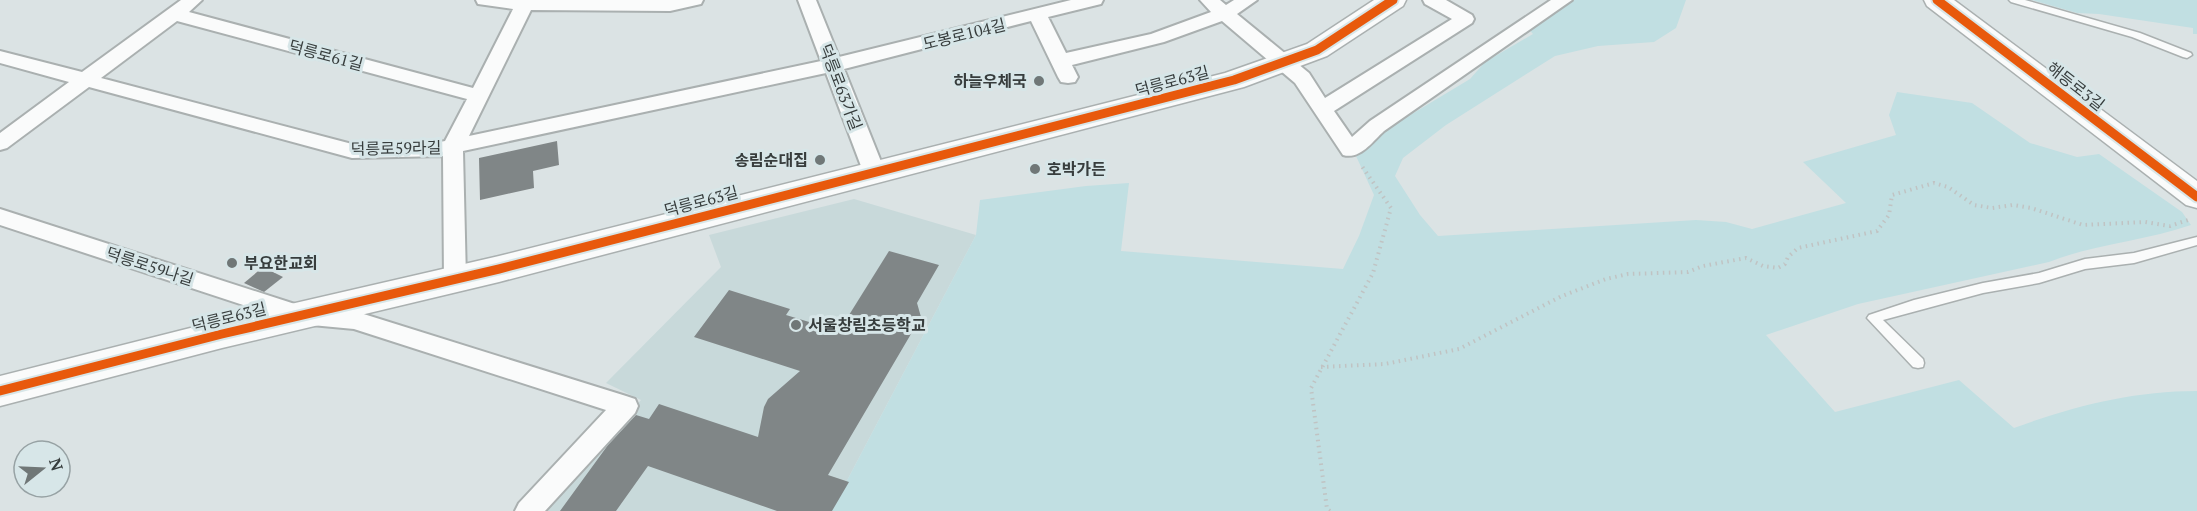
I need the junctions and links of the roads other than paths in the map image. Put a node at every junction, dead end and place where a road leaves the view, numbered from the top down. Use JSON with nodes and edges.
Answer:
{"nodes":[{"id":1,"x":193,"y":0,"type":"edge"},
{"id":2,"x":485,"y":0,"type":"edge"},
{"id":3,"x":694,"y":0,"type":"edge"},
{"id":4,"x":807,"y":0,"type":"edge"},
{"id":5,"x":1094,"y":0,"type":"edge"},
{"id":6,"x":1209,"y":0,"type":"edge"},
{"id":7,"x":1248,"y":0,"type":"edge"},
{"id":8,"x":1393,"y":0,"type":"edge"},
{"id":9,"x":1432,"y":0,"type":"edge"},
{"id":10,"x":1563,"y":0,"type":"edge"},
{"id":11,"x":1937,"y":0,"type":"edge"},
{"id":12,"x":2014,"y":0,"type":"edge"},
{"id":13,"x":525,"y":4,"type":"junction"},
{"id":14,"x":174,"y":14,"type":"junction"},
{"id":15,"x":1226,"y":14,"type":"junction"},
{"id":16,"x":1038,"y":16,"type":"junction"},
{"id":17,"x":2187,"y":55,"type":"dead end"},
{"id":18,"x":0,"y":57,"type":"edge"},
{"id":19,"x":1282,"y":63,"type":"junction"},
{"id":20,"x":833,"y":65,"type":"junction"},
{"id":21,"x":85,"y":80,"type":"junction"},
{"id":22,"x":479,"y":96,"type":"junction"},
{"id":23,"x":1324,"y":108,"type":"junction"},
{"id":24,"x":0,"y":143,"type":"edge"},
{"id":25,"x":453,"y":146,"type":"junction"},
{"id":26,"x":875,"y":174,"type":"junction"},
{"id":27,"x":2192,"y":208,"type":"edge"},
{"id":28,"x":0,"y":217,"type":"edge"},
{"id":29,"x":2197,"y":241,"type":"edge"},
{"id":30,"x":455,"y":280,"type":"junction"},
{"id":31,"x":301,"y":315,"type":"junction"},
{"id":32,"x":1918,"y":363,"type":"dead end"},
{"id":33,"x":0,"y":391,"type":"edge"},
{"id":34,"x":528,"y":511,"type":"edge"}],
"edges":[{"from":1,"to":14,"type":"street"},
{"from":2,"to":13,"type":"street"},
{"from":3,"to":13,"type":"street"},
{"from":4,"to":20,"type":"street","name":"덕릉로63가길"},
{"from":5,"to":16,"type":"street","name":"도봉로104길"},
{"from":6,"to":15,"type":"street"},
{"from":7,"to":15,"type":"street"},
{"from":8,"to":19,"type":"street","name":"덕릉로63길"},
{"from":9,"to":23,"type":"street"},
{"from":10,"to":23,"type":"street"},
{"from":11,"to":27,"type":"street","name":"해등로3길"},
{"from":12,"to":17,"type":"lane"},
{"from":13,"to":22,"type":"street"},
{"from":14,"to":21,"type":"street"},
{"from":14,"to":22,"type":"street","name":"덕릉로61길"},
{"from":15,"to":16,"type":"street"},
{"from":15,"to":19,"type":"street"},
{"from":16,"to":20,"type":"street","name":"도봉로104길"},
{"from":18,"to":21,"type":"street","name":"덕릉로59라길"},
{"from":19,"to":23,"type":"street"},
{"from":19,"to":26,"type":"street","name":"덕릉로63길"},
{"from":20,"to":25,"type":"street","name":"덕릉로59라길"},
{"from":20,"to":26,"type":"street","name":"덕릉로63가길"},
{"from":21,"to":24,"type":"street"},
{"from":21,"to":25,"type":"street","name":"덕릉로59라길"},
{"from":22,"to":25,"type":"street"},
{"from":25,"to":30,"type":"street"},
{"from":26,"to":30,"type":"street","name":"덕릉로63길"},
{"from":28,"to":31,"type":"street","name":"덕릉로59나길"},
{"from":29,"to":32,"type":"lane"},
{"from":30,"to":31,"type":"street","name":"덕릉로63길"},
{"from":31,"to":33,"type":"street","name":"덕릉로63길"},
{"from":31,"to":34,"type":"street","name":"덕릉로63길"}]}
